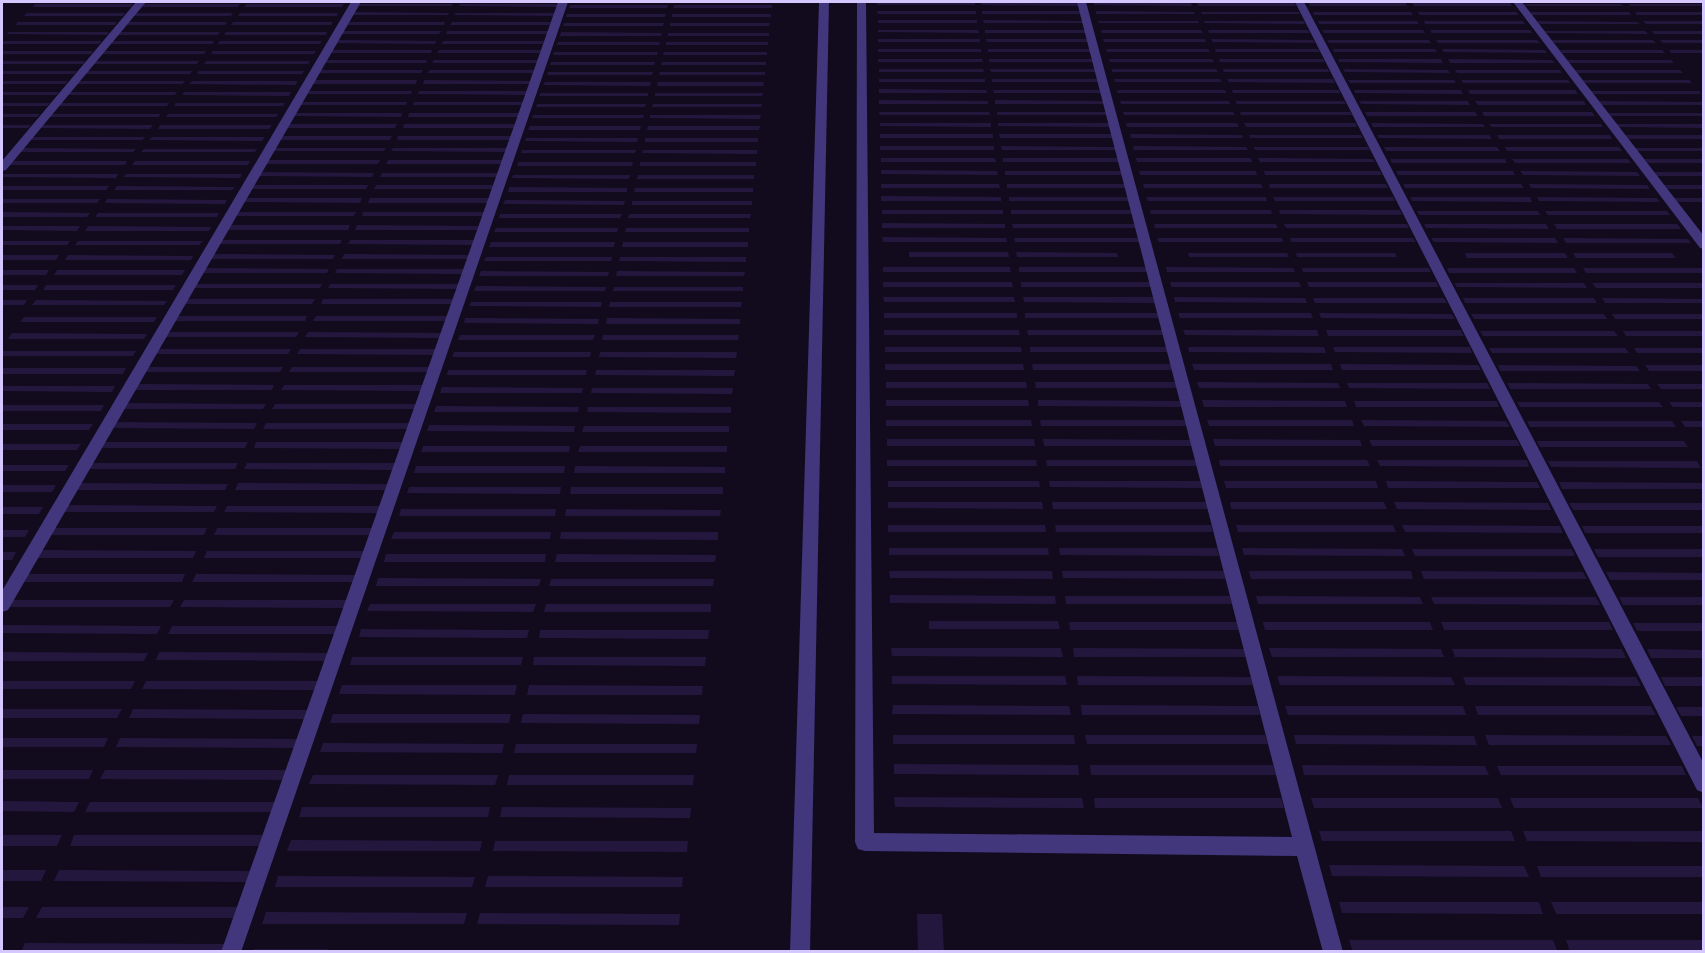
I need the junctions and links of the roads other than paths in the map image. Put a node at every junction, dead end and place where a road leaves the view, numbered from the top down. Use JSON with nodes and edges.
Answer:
{"nodes":[{"id":1,"x":141,"y":2,"type":"edge"},
{"id":2,"x":356,"y":2,"type":"edge"},
{"id":3,"x":563,"y":2,"type":"edge"},
{"id":4,"x":824,"y":2,"type":"edge"},
{"id":5,"x":861,"y":2,"type":"edge"},
{"id":6,"x":1082,"y":2,"type":"edge"},
{"id":7,"x":1299,"y":2,"type":"edge"},
{"id":8,"x":1517,"y":2,"type":"edge"},
{"id":9,"x":2,"y":168,"type":"edge"},
{"id":10,"x":1704,"y":245,"type":"edge"},
{"id":11,"x":2,"y":605,"type":"edge"},
{"id":12,"x":1704,"y":784,"type":"edge"},
{"id":13,"x":1304,"y":847,"type":"junction"},
{"id":14,"x":231,"y":951,"type":"edge"},
{"id":15,"x":800,"y":951,"type":"edge"},
{"id":16,"x":1333,"y":951,"type":"edge"}],
"edges":[{"from":1,"to":9,"type":"lane"},
{"from":2,"to":11,"type":"lane"},
{"from":3,"to":14,"type":"lane"},
{"from":4,"to":15,"type":"lane"},
{"from":5,"to":13,"type":"lane"},
{"from":6,"to":13,"type":"lane"},
{"from":7,"to":12,"type":"lane"},
{"from":8,"to":10,"type":"lane"},
{"from":13,"to":16,"type":"lane"}]}
